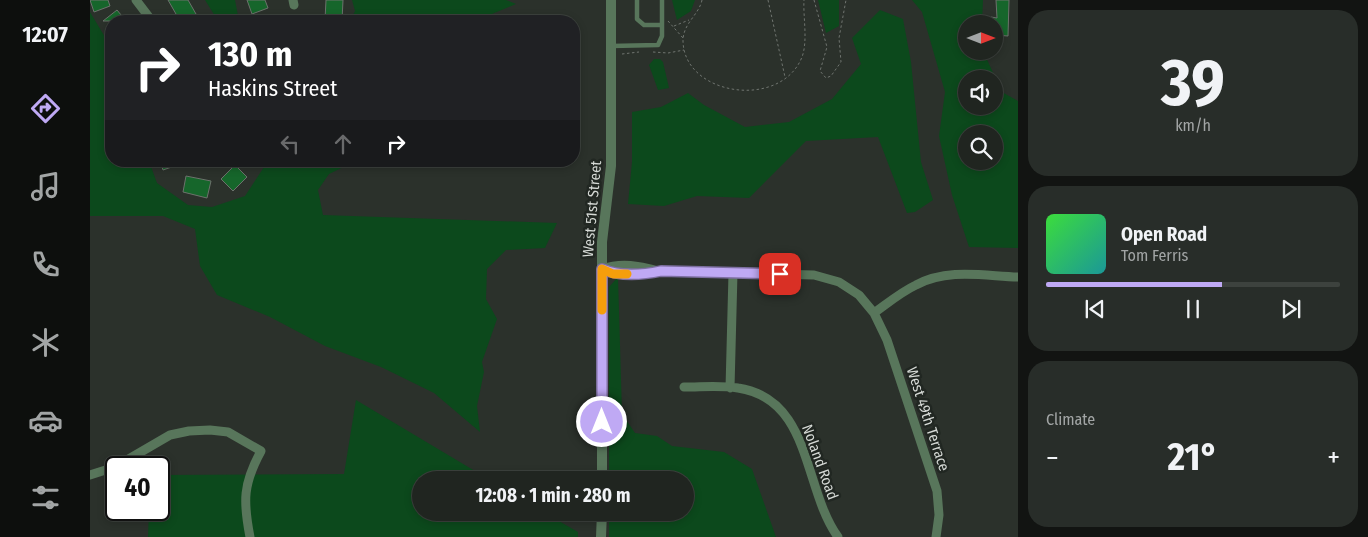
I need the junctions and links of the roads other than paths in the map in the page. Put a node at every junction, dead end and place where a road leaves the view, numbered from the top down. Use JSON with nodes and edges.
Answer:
{"nodes":[{"id":1,"x":136,"y":0,"type":"edge"},
{"id":2,"x":611,"y":0,"type":"edge"},
{"id":3,"x":637,"y":0,"type":"edge"},
{"id":4,"x":662,"y":0,"type":"edge"},
{"id":5,"x":147,"y":15,"type":"edge"},
{"id":6,"x":662,"y":23,"type":"junction"},
{"id":7,"x":611,"y":46,"type":"junction"},
{"id":8,"x":602,"y":269,"type":"junction"},
{"id":9,"x":733,"y":273,"type":"junction"},
{"id":10,"x":1018,"y":276,"type":"edge"},
{"id":11,"x":874,"y":313,"type":"junction"},
{"id":12,"x":684,"y":387,"type":"dead end"},
{"id":13,"x":730,"y":388,"type":"junction"},
{"id":14,"x":602,"y":471,"type":"edge"},
{"id":15,"x":90,"y":475,"type":"edge"},
{"id":16,"x":602,"y":521,"type":"edge"},
{"id":17,"x":250,"y":537,"type":"edge"},
{"id":18,"x":602,"y":537,"type":"edge"},
{"id":19,"x":838,"y":537,"type":"edge"},
{"id":20,"x":936,"y":537,"type":"edge"}],
"edges":[{"from":1,"to":5,"type":"street"},
{"from":2,"to":7,"type":"street","name":"West 51st Street"},
{"from":3,"to":6,"type":"lane"},
{"from":4,"to":6,"type":"lane"},
{"from":6,"to":7,"type":"lane"},
{"from":7,"to":8,"type":"street","name":"West 51st Street"},
{"from":8,"to":9,"type":"street","name":"West 49th Terrace"},
{"from":8,"to":14,"type":"street","name":"West 51st Street"},
{"from":9,"to":11,"type":"street","name":"West 49th Terrace"},
{"from":9,"to":13,"type":"street"},
{"from":10,"to":11,"type":"street"},
{"from":11,"to":20,"type":"street","name":"West 49th Terrace"},
{"from":12,"to":13,"type":"street","name":"Noland Road"},
{"from":13,"to":19,"type":"street","name":"Noland Road"},
{"from":15,"to":17,"type":"street"},
{"from":16,"to":18,"type":"street"}]}
